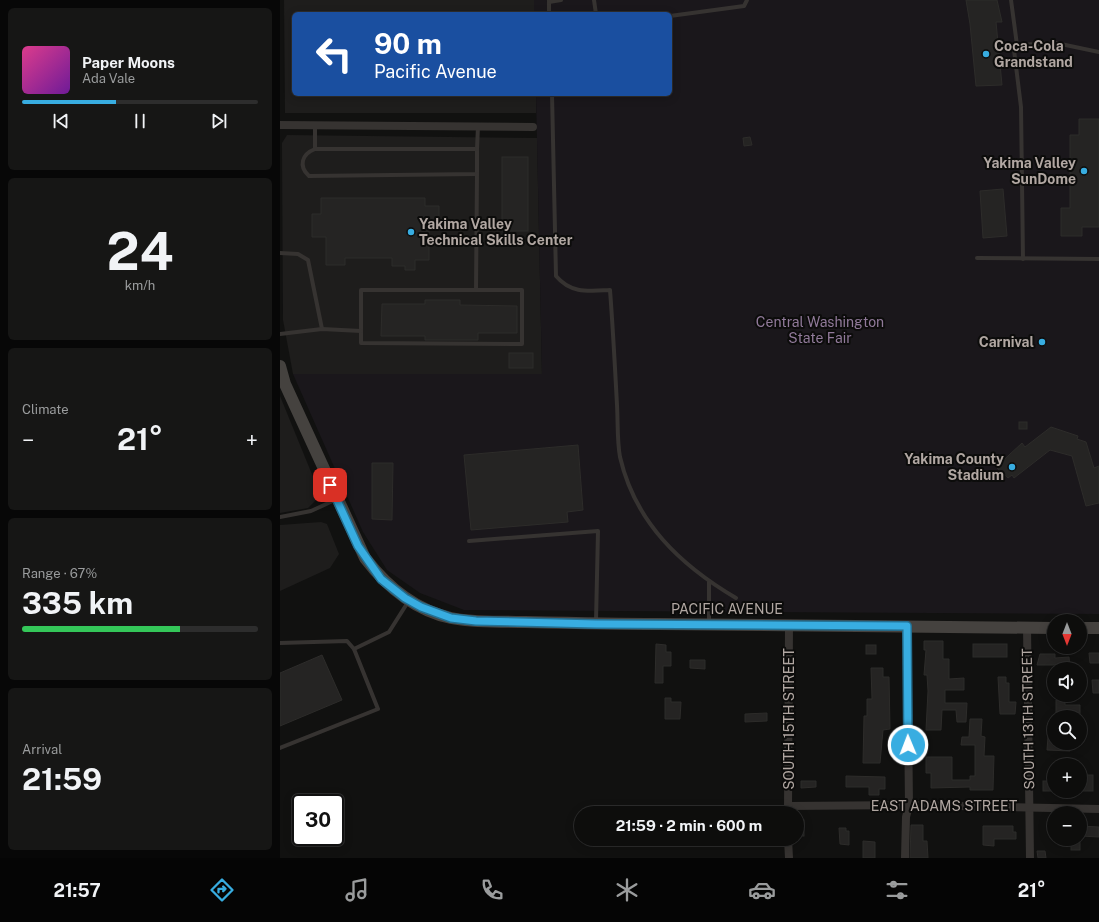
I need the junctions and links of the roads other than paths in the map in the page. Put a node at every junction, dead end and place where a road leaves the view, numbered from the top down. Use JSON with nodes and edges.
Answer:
{"nodes":[{"id":1,"x":561,"y":0,"type":"edge"},
{"id":2,"x":594,"y":0,"type":"edge"},
{"id":3,"x":747,"y":0,"type":"edge"},
{"id":4,"x":1011,"y":0,"type":"edge"},
{"id":5,"x":549,"y":1,"type":"edge"},
{"id":6,"x":549,"y":12,"type":"edge"},
{"id":7,"x":596,"y":12,"type":"edge"},
{"id":8,"x":672,"y":16,"type":"edge"},
{"id":9,"x":1017,"y":44,"type":"junction"},
{"id":10,"x":1099,"y":52,"type":"edge"},
{"id":11,"x":552,"y":96,"type":"edge"},
{"id":12,"x":280,"y":125,"type":"edge"},
{"id":13,"x":315,"y":125,"type":"junction"},
{"id":14,"x":478,"y":126,"type":"junction"},
{"id":15,"x":533,"y":127,"type":"dead end"},
{"id":16,"x":315,"y":149,"type":"junction"},
{"id":17,"x":477,"y":149,"type":"junction"},
{"id":18,"x":477,"y":174,"type":"junction"},
{"id":19,"x":280,"y":253,"type":"edge"},
{"id":20,"x":977,"y":258,"type":"dead end"},
{"id":21,"x":1023,"y":259,"type":"junction"},
{"id":22,"x":1099,"y":259,"type":"edge"},
{"id":23,"x":476,"y":290,"type":"junction"},
{"id":24,"x":322,"y":330,"type":"junction"},
{"id":25,"x":361,"y":331,"type":"junction"},
{"id":26,"x":280,"y":334,"type":"edge"},
{"id":27,"x":280,"y":366,"type":"edge"},
{"id":28,"x":283,"y":384,"type":"edge"},
{"id":29,"x":337,"y":499,"type":"junction"},
{"id":30,"x":280,"y":517,"type":"edge"},
{"id":31,"x":469,"y":541,"type":"dead end"},
{"id":32,"x":708,"y":582,"type":"junction"},
{"id":33,"x":736,"y":598,"type":"dead end"},
{"id":34,"x":407,"y":599,"type":"junction"},
{"id":35,"x":596,"y":624,"type":"junction"},
{"id":36,"x":709,"y":624,"type":"junction"},
{"id":37,"x":789,"y":625,"type":"junction"},
{"id":38,"x":907,"y":626,"type":"junction"},
{"id":39,"x":1027,"y":627,"type":"junction"},
{"id":40,"x":1047,"y":628,"type":"edge"},
{"id":41,"x":1087,"y":628,"type":"edge"},
{"id":42,"x":1099,"y":628,"type":"edge"},
{"id":43,"x":280,"y":643,"type":"edge"},
{"id":44,"x":354,"y":649,"type":"junction"},
{"id":45,"x":280,"y":748,"type":"edge"},
{"id":46,"x":909,"y":805,"type":"junction"},
{"id":47,"x":788,"y":806,"type":"edge"},
{"id":48,"x":1029,"y":807,"type":"junction"},
{"id":49,"x":804,"y":808,"type":"edge"},
{"id":50,"x":1099,"y":809,"type":"edge"},
{"id":51,"x":788,"y":846,"type":"edge"},
{"id":52,"x":789,"y":858,"type":"edge"},
{"id":53,"x":905,"y":858,"type":"edge"},
{"id":54,"x":1030,"y":858,"type":"edge"}],
"edges":[{"from":1,"to":5,"type":"lane"},
{"from":2,"to":7,"type":"lane"},
{"from":3,"to":8,"type":"lane"},
{"from":4,"to":9,"type":"lane"},
{"from":5,"to":6,"type":"lane"},
{"from":9,"to":10,"type":"lane"},
{"from":9,"to":21,"type":"lane"},
{"from":11,"to":32,"type":"lane"},
{"from":12,"to":13,"type":"street"},
{"from":13,"to":14,"type":"street"},
{"from":13,"to":16,"type":"lane"},
{"from":14,"to":15,"type":"street"},
{"from":14,"to":17,"type":"lane"},
{"from":16,"to":17,"type":"lane"},
{"from":16,"to":18,"type":"lane"},
{"from":17,"to":18,"type":"lane"},
{"from":18,"to":23,"type":"lane"},
{"from":19,"to":24,"type":"lane"},
{"from":20,"to":21,"type":"lane"},
{"from":21,"to":22,"type":"lane"},
{"from":23,"to":25,"type":"lane"},
{"from":23,"to":25,"type":"lane"},
{"from":24,"to":25,"type":"lane"},
{"from":24,"to":26,"type":"lane"},
{"from":27,"to":28,"type":"street","name":"PACIFIC AVENUE"},
{"from":28,"to":29,"type":"street","name":"PACIFIC AVENUE"},
{"from":29,"to":30,"type":"lane"},
{"from":29,"to":34,"type":"street","name":"PACIFIC AVENUE"},
{"from":31,"to":35,"type":"lane"},
{"from":32,"to":33,"type":"lane"},
{"from":32,"to":36,"type":"lane"},
{"from":34,"to":35,"type":"street","name":"PACIFIC AVENUE"},
{"from":34,"to":44,"type":"lane"},
{"from":35,"to":36,"type":"street","name":"PACIFIC AVENUE"},
{"from":36,"to":37,"type":"street","name":"PACIFIC AVENUE"},
{"from":37,"to":38,"type":"street","name":"PACIFIC AVENUE"},
{"from":37,"to":47,"type":"street","name":"SOUTH 15TH STREET"},
{"from":38,"to":39,"type":"street","name":"PACIFIC AVENUE"},
{"from":38,"to":46,"type":"street"},
{"from":39,"to":40,"type":"street","name":"PACIFIC AVENUE"},
{"from":39,"to":48,"type":"street","name":"SOUTH 13TH STREET"},
{"from":41,"to":42,"type":"street"},
{"from":43,"to":44,"type":"lane"},
{"from":44,"to":45,"type":"lane"},
{"from":46,"to":48,"type":"street","name":"EAST ADAMS STREET"},
{"from":46,"to":49,"type":"street","name":"EAST ADAMS STREET"},
{"from":46,"to":53,"type":"street"},
{"from":48,"to":50,"type":"street","name":"EAST ADAMS STREET"},
{"from":48,"to":54,"type":"street","name":"SOUTH 13TH STREET"},
{"from":51,"to":52,"type":"street"}]}
